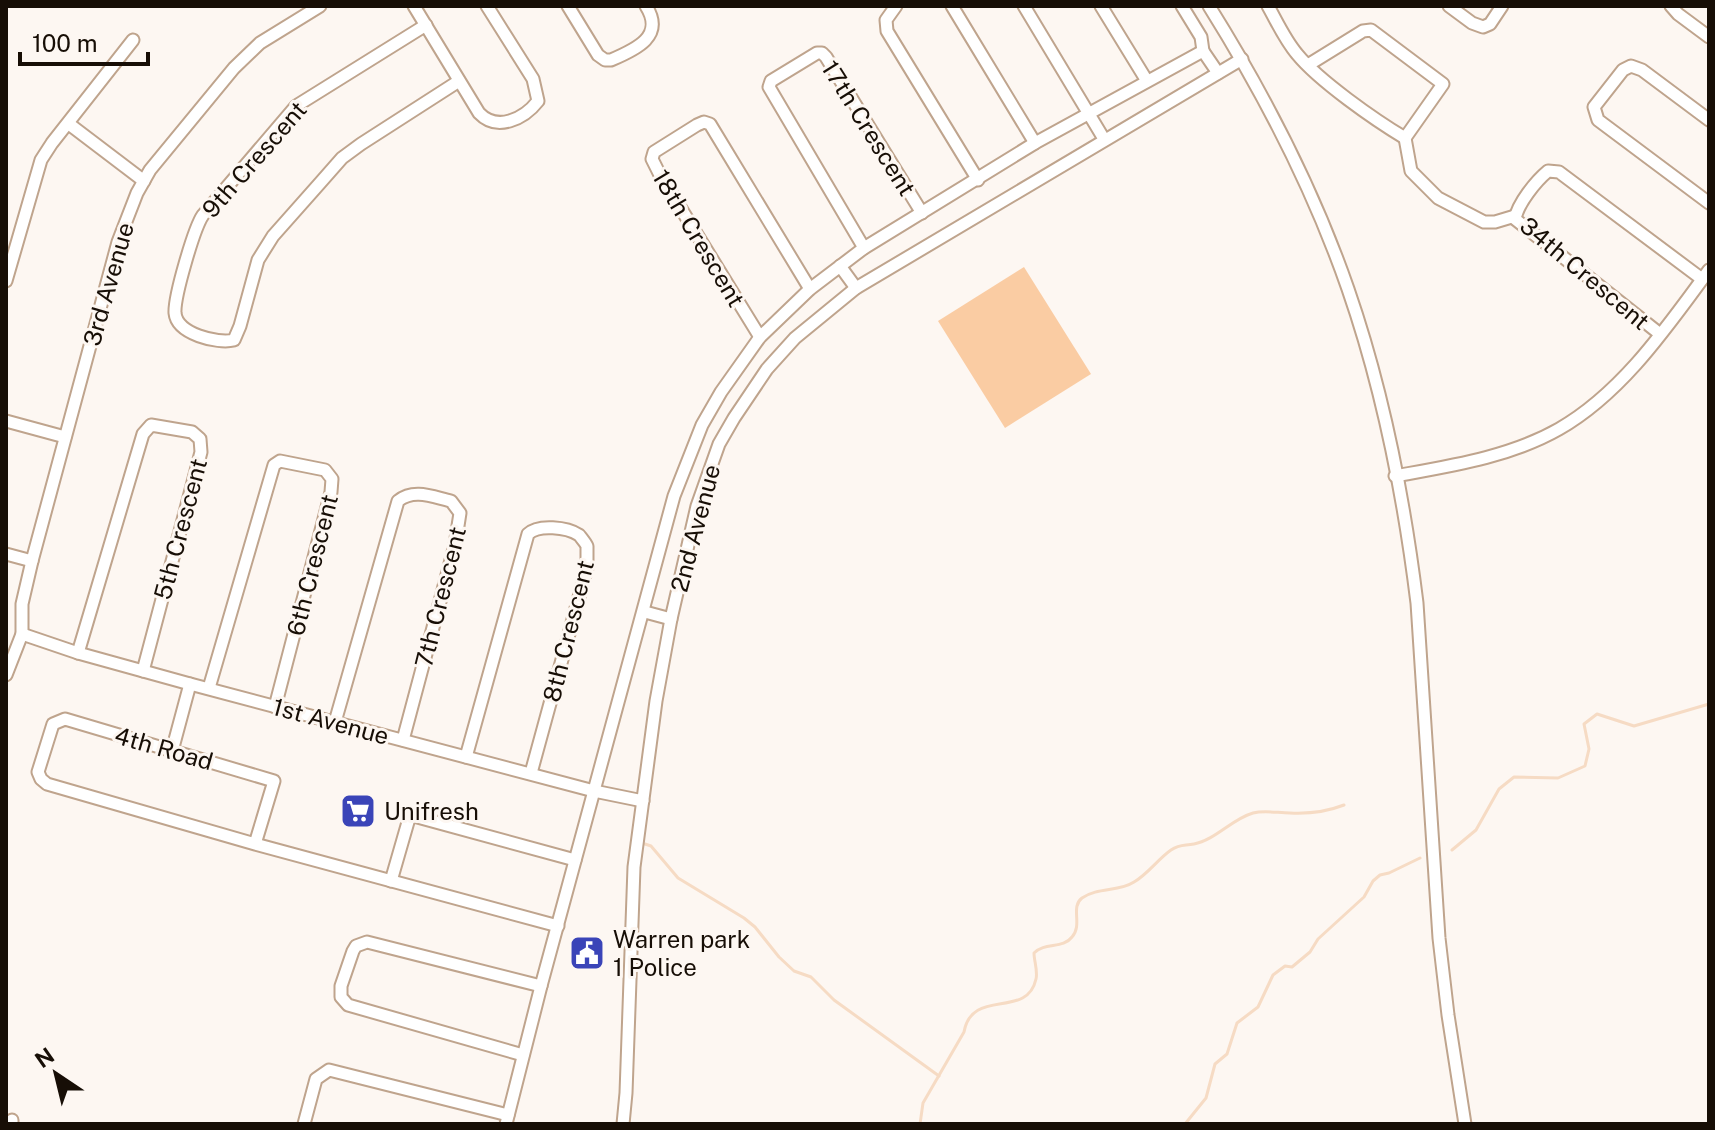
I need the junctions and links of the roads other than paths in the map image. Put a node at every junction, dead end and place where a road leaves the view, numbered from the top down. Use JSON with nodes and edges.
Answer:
{"nodes":[{"id":1,"x":320,"y":6,"type":"edge"},
{"id":2,"x":414,"y":6,"type":"edge"},
{"id":3,"x":487,"y":6,"type":"edge"},
{"id":4,"x":568,"y":6,"type":"edge"},
{"id":5,"x":646,"y":6,"type":"edge"},
{"id":6,"x":896,"y":6,"type":"edge"},
{"id":7,"x":952,"y":6,"type":"edge"},
{"id":8,"x":1024,"y":6,"type":"edge"},
{"id":9,"x":1101,"y":6,"type":"edge"},
{"id":10,"x":1182,"y":6,"type":"edge"},
{"id":11,"x":1209,"y":6,"type":"edge"},
{"id":12,"x":1268,"y":6,"type":"edge"},
{"id":13,"x":1449,"y":6,"type":"edge"},
{"id":14,"x":1502,"y":6,"type":"edge"},
{"id":15,"x":1671,"y":6,"type":"edge"},
{"id":16,"x":426,"y":25,"type":"junction"},
{"id":17,"x":1709,"y":37,"type":"edge"},
{"id":18,"x":133,"y":40,"type":"dead end"},
{"id":19,"x":1203,"y":51,"type":"junction"},
{"id":20,"x":1242,"y":59,"type":"junction"},
{"id":21,"x":1308,"y":65,"type":"junction"},
{"id":22,"x":1218,"y":73,"type":"junction"},
{"id":23,"x":459,"y":81,"type":"junction"},
{"id":24,"x":1147,"y":81,"type":"junction"},
{"id":25,"x":1090,"y":115,"type":"junction"},
{"id":26,"x":1709,"y":120,"type":"edge"},
{"id":27,"x":69,"y":124,"type":"junction"},
{"id":28,"x":1405,"y":138,"type":"junction"},
{"id":29,"x":1104,"y":139,"type":"junction"},
{"id":30,"x":1035,"y":143,"type":"junction"},
{"id":31,"x":978,"y":180,"type":"junction"},
{"id":32,"x":144,"y":181,"type":"junction"},
{"id":33,"x":1709,"y":203,"type":"edge"},
{"id":34,"x":922,"y":213,"type":"junction"},
{"id":35,"x":1515,"y":216,"type":"junction"},
{"id":36,"x":864,"y":248,"type":"junction"},
{"id":37,"x":840,"y":266,"type":"junction"},
{"id":38,"x":1706,"y":274,"type":"edge"},
{"id":39,"x":6,"y":281,"type":"edge"},
{"id":40,"x":856,"y":288,"type":"junction"},
{"id":41,"x":810,"y":289,"type":"junction"},
{"id":42,"x":1660,"y":334,"type":"junction"},
{"id":43,"x":760,"y":337,"type":"junction"},
{"id":44,"x":6,"y":421,"type":"edge"},
{"id":45,"x":65,"y":437,"type":"junction"},
{"id":46,"x":1395,"y":476,"type":"junction"},
{"id":47,"x":6,"y":554,"type":"edge"},
{"id":48,"x":32,"y":561,"type":"junction"},
{"id":49,"x":645,"y":612,"type":"junction"},
{"id":50,"x":671,"y":619,"type":"junction"},
{"id":51,"x":22,"y":634,"type":"junction"},
{"id":52,"x":78,"y":653,"type":"junction"},
{"id":53,"x":143,"y":671,"type":"junction"},
{"id":54,"x":6,"y":675,"type":"edge"},
{"id":55,"x":190,"y":684,"type":"junction"},
{"id":56,"x":209,"y":688,"type":"junction"},
{"id":57,"x":275,"y":707,"type":"junction"},
{"id":58,"x":335,"y":722,"type":"junction"},
{"id":59,"x":403,"y":740,"type":"junction"},
{"id":60,"x":172,"y":751,"type":"junction"},
{"id":61,"x":466,"y":757,"type":"junction"},
{"id":62,"x":531,"y":773,"type":"junction"},
{"id":63,"x":594,"y":791,"type":"junction"},
{"id":64,"x":643,"y":801,"type":"junction"},
{"id":65,"x":255,"y":844,"type":"junction"},
{"id":66,"x":575,"y":860,"type":"junction"},
{"id":67,"x":391,"y":881,"type":"junction"},
{"id":68,"x":558,"y":926,"type":"junction"},
{"id":69,"x":541,"y":986,"type":"junction"},
{"id":70,"x":523,"y":1055,"type":"junction"},
{"id":71,"x":507,"y":1120,"type":"edge"},
{"id":72,"x":304,"y":1124,"type":"edge"},
{"id":73,"x":623,"y":1124,"type":"edge"},
{"id":74,"x":1465,"y":1124,"type":"edge"}],
"edges":[{"from":1,"to":32,"type":"street","name":"3rd Avenue"},
{"from":2,"to":16,"type":"street"},
{"from":3,"to":23,"type":"street"},
{"from":4,"to":5,"type":"street"},
{"from":6,"to":31,"type":"street"},
{"from":7,"to":30,"type":"street"},
{"from":8,"to":25,"type":"street"},
{"from":9,"to":24,"type":"street"},
{"from":10,"to":19,"type":"street"},
{"from":11,"to":20,"type":"street"},
{"from":12,"to":21,"type":"street"},
{"from":13,"to":14,"type":"street"},
{"from":15,"to":17,"type":"street"},
{"from":16,"to":23,"type":"street"},
{"from":16,"to":23,"type":"street","name":"9th Crescent"},
{"from":18,"to":27,"type":"street"},
{"from":19,"to":22,"type":"street"},
{"from":19,"to":24,"type":"street"},
{"from":20,"to":22,"type":"street","name":"2nd Avenue"},
{"from":20,"to":46,"type":"street"},
{"from":21,"to":28,"type":"street"},
{"from":21,"to":28,"type":"street"},
{"from":22,"to":29,"type":"street","name":"2nd Avenue"},
{"from":24,"to":25,"type":"street"},
{"from":25,"to":29,"type":"street"},
{"from":25,"to":30,"type":"street"},
{"from":26,"to":33,"type":"street"},
{"from":27,"to":32,"type":"street"},
{"from":27,"to":39,"type":"street"},
{"from":28,"to":35,"type":"street"},
{"from":29,"to":40,"type":"street","name":"2nd Avenue"},
{"from":30,"to":31,"type":"street"},
{"from":31,"to":34,"type":"street"},
{"from":32,"to":45,"type":"street","name":"3rd Avenue"},
{"from":34,"to":36,"type":"street"},
{"from":34,"to":36,"type":"street","name":"17th Crescent"},
{"from":35,"to":38,"type":"street","name":"34th Crescent"},
{"from":35,"to":42,"type":"street","name":"34th Crescent"},
{"from":36,"to":37,"type":"street"},
{"from":37,"to":40,"type":"street"},
{"from":37,"to":41,"type":"street"},
{"from":38,"to":42,"type":"street"},
{"from":40,"to":50,"type":"street","name":"2nd Avenue"},
{"from":41,"to":43,"type":"street"},
{"from":41,"to":43,"type":"street","name":"18th Crescent"},
{"from":42,"to":46,"type":"street"},
{"from":43,"to":49,"type":"street"},
{"from":44,"to":45,"type":"street"},
{"from":45,"to":48,"type":"street","name":"3rd Avenue"},
{"from":46,"to":74,"type":"street"},
{"from":47,"to":48,"type":"street"},
{"from":48,"to":51,"type":"street","name":"3rd Avenue"},
{"from":49,"to":50,"type":"street"},
{"from":49,"to":63,"type":"street"},
{"from":50,"to":64,"type":"street","name":"2nd Avenue"},
{"from":51,"to":52,"type":"street","name":"1st Avenue"},
{"from":51,"to":54,"type":"street","name":"3rd Avenue"},
{"from":52,"to":53,"type":"street","name":"1st Avenue"},
{"from":52,"to":53,"type":"street","name":"5th Crescent"},
{"from":53,"to":55,"type":"street","name":"1st Avenue"},
{"from":55,"to":56,"type":"street","name":"1st Avenue"},
{"from":55,"to":60,"type":"street"},
{"from":56,"to":57,"type":"street","name":"1st Avenue"},
{"from":56,"to":57,"type":"street","name":"6th Crescent"},
{"from":57,"to":58,"type":"street","name":"1st Avenue"},
{"from":58,"to":59,"type":"street","name":"1st Avenue"},
{"from":58,"to":59,"type":"street","name":"7th Crescent"},
{"from":59,"to":61,"type":"street","name":"1st Avenue"},
{"from":60,"to":65,"type":"street","name":"4th Road"},
{"from":60,"to":65,"type":"street","name":"4th Road"},
{"from":61,"to":62,"type":"street","name":"1st Avenue"},
{"from":61,"to":62,"type":"street","name":"8th Crescent"},
{"from":62,"to":63,"type":"street","name":"1st Avenue"},
{"from":63,"to":64,"type":"street","name":"1st Avenue"},
{"from":63,"to":66,"type":"street"},
{"from":64,"to":73,"type":"street","name":"2nd Avenue"},
{"from":65,"to":67,"type":"street"},
{"from":66,"to":67,"type":"street"},
{"from":66,"to":68,"type":"street"},
{"from":67,"to":68,"type":"street"},
{"from":68,"to":69,"type":"street"},
{"from":69,"to":70,"type":"street"},
{"from":69,"to":70,"type":"street"},
{"from":70,"to":71,"type":"street"},
{"from":71,"to":72,"type":"street"}]}
